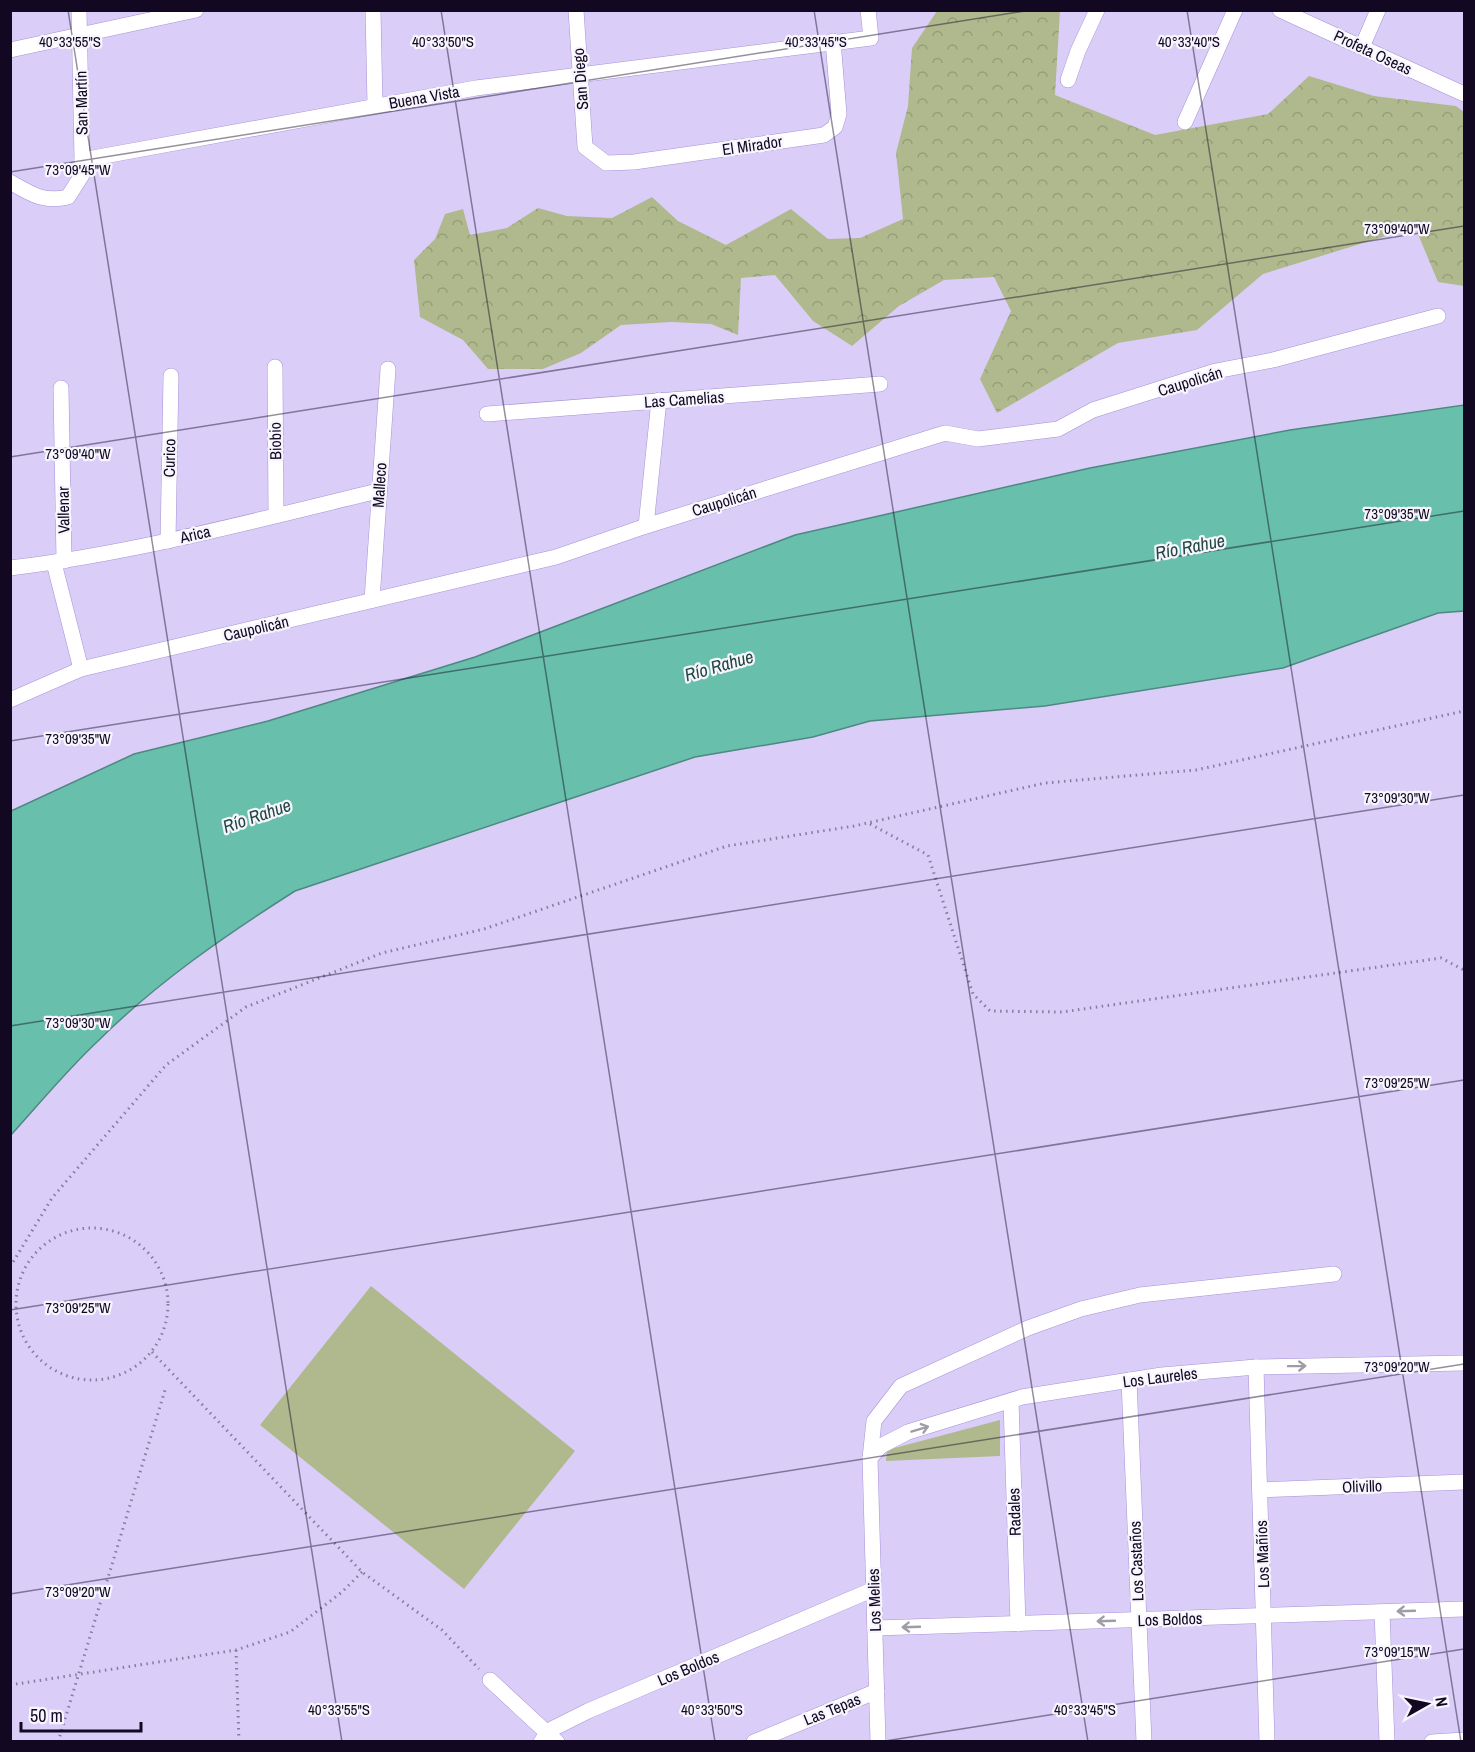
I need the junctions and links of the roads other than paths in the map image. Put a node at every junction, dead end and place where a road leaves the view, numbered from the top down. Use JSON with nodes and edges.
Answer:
{"nodes":[{"id":1,"x":79,"y":10,"type":"edge"},
{"id":2,"x":196,"y":10,"type":"edge"},
{"id":3,"x":373,"y":10,"type":"edge"},
{"id":4,"x":576,"y":10,"type":"edge"},
{"id":5,"x":868,"y":10,"type":"edge"},
{"id":6,"x":1097,"y":10,"type":"edge"},
{"id":7,"x":1235,"y":10,"type":"edge"},
{"id":8,"x":1280,"y":10,"type":"edge"},
{"id":9,"x":1378,"y":10,"type":"edge"},
{"id":10,"x":79,"y":36,"type":"junction"},
{"id":11,"x":833,"y":41,"type":"junction"},
{"id":12,"x":1362,"y":48,"type":"junction"},
{"id":13,"x":10,"y":50,"type":"edge"},
{"id":14,"x":580,"y":77,"type":"junction"},
{"id":15,"x":1068,"y":80,"type":"dead end"},
{"id":16,"x":1464,"y":94,"type":"edge"},
{"id":17,"x":375,"y":105,"type":"junction"},
{"id":18,"x":1185,"y":122,"type":"dead end"},
{"id":19,"x":585,"y":147,"type":"joint"},
{"id":20,"x":82,"y":160,"type":"junction"},
{"id":21,"x":10,"y":182,"type":"edge"},
{"id":22,"x":1438,"y":316,"type":"dead end"},
{"id":23,"x":275,"y":367,"type":"dead end"},
{"id":24,"x":388,"y":369,"type":"dead end"},
{"id":25,"x":171,"y":376,"type":"dead end"},
{"id":26,"x":880,"y":384,"type":"dead end"},
{"id":27,"x":61,"y":388,"type":"dead end"},
{"id":28,"x":659,"y":400,"type":"junction"},
{"id":29,"x":487,"y":414,"type":"dead end"},
{"id":30,"x":378,"y":491,"type":"junction"},
{"id":31,"x":276,"y":516,"type":"junction"},
{"id":32,"x":646,"y":526,"type":"junction"},
{"id":33,"x":168,"y":541,"type":"junction"},
{"id":34,"x":59,"y":562,"type":"junction"},
{"id":35,"x":10,"y":568,"type":"edge"},
{"id":36,"x":372,"y":600,"type":"junction"},
{"id":37,"x":81,"y":669,"type":"junction"},
{"id":38,"x":10,"y":700,"type":"edge"},
{"id":39,"x":1334,"y":1274,"type":"dead end"},
{"id":40,"x":1464,"y":1363,"type":"edge"},
{"id":41,"x":1256,"y":1367,"type":"junction"},
{"id":42,"x":1129,"y":1380,"type":"junction"},
{"id":43,"x":1011,"y":1401,"type":"junction"},
{"id":44,"x":870,"y":1458,"type":"junction"},
{"id":45,"x":1464,"y":1482,"type":"edge"},
{"id":46,"x":1260,"y":1490,"type":"junction"},
{"id":47,"x":874,"y":1589,"type":"junction"},
{"id":48,"x":1464,"y":1610,"type":"edge"},
{"id":49,"x":1382,"y":1612,"type":"junction"},
{"id":50,"x":1263,"y":1616,"type":"junction"},
{"id":51,"x":1139,"y":1620,"type":"junction"},
{"id":52,"x":1018,"y":1624,"type":"junction"},
{"id":53,"x":875,"y":1629,"type":"junction"},
{"id":54,"x":490,"y":1680,"type":"road end"},
{"id":55,"x":877,"y":1691,"type":"junction"},
{"id":56,"x":548,"y":1738,"type":"edge"},
{"id":57,"x":1464,"y":1740,"type":"edge"},
{"id":58,"x":754,"y":1742,"type":"edge"},
{"id":59,"x":878,"y":1742,"type":"edge"},
{"id":60,"x":1144,"y":1742,"type":"edge"},
{"id":61,"x":1267,"y":1742,"type":"edge"},
{"id":62,"x":1387,"y":1742,"type":"edge"},
{"id":63,"x":1432,"y":1742,"type":"edge"}],
"edges":[{"from":1,"to":10,"type":"street","name":"San Martín"},
{"from":2,"to":10,"type":"street"},
{"from":3,"to":17,"type":"street"},
{"from":4,"to":14,"type":"street","name":"San Diego"},
{"from":5,"to":11,"type":"street","name":"Buena Vista"},
{"from":6,"to":15,"type":"street"},
{"from":7,"to":18,"type":"street"},
{"from":8,"to":12,"type":"street","name":"Profeta Oseas"},
{"from":9,"to":12,"type":"street"},
{"from":10,"to":13,"type":"street"},
{"from":10,"to":20,"type":"street","name":"San Martín"},
{"from":11,"to":14,"type":"street","name":"Buena Vista"},
{"from":11,"to":19,"type":"street","name":"El Mirador"},
{"from":12,"to":16,"type":"street","name":"Profeta Oseas"},
{"from":14,"to":17,"type":"street","name":"Buena Vista"},
{"from":14,"to":19,"type":"street","name":"San Diego"},
{"from":17,"to":20,"type":"street","name":"Buena Vista"},
{"from":20,"to":21,"type":"street"},
{"from":22,"to":32,"type":"street","name":"Caupolicán"},
{"from":23,"to":31,"type":"street","name":"Biobio"},
{"from":24,"to":30,"type":"street","name":"Malleco"},
{"from":25,"to":33,"type":"street","name":"Curico"},
{"from":26,"to":28,"type":"street","name":"Las Camelias"},
{"from":27,"to":34,"type":"street","name":"Vallenar"},
{"from":28,"to":29,"type":"street","name":"Las Camelias"},
{"from":28,"to":32,"type":"street"},
{"from":30,"to":31,"type":"street","name":"Arica"},
{"from":30,"to":36,"type":"street","name":"Malleco"},
{"from":31,"to":33,"type":"street","name":"Arica"},
{"from":32,"to":36,"type":"street","name":"Caupolicán"},
{"from":33,"to":34,"type":"street","name":"Arica"},
{"from":34,"to":35,"type":"street","name":"Arica"},
{"from":34,"to":37,"type":"street","name":"Vallenar"},
{"from":36,"to":37,"type":"street","name":"Caupolicán"},
{"from":37,"to":38,"type":"street","name":"Caupolicán"},
{"from":39,"to":44,"type":"street","name":"Los Melies"},
{"from":41,"to":40,"type":"street","name":"Los Laureles","one_way":true},
{"from":41,"to":42,"type":"street","name":"Los Laureles"},
{"from":41,"to":46,"type":"street","name":"Los Mañíos"},
{"from":42,"to":43,"type":"street","name":"Los Laureles"},
{"from":42,"to":51,"type":"street","name":"Los Castaños"},
{"from":44,"to":43,"type":"street","name":"Los Laureles","one_way":true},
{"from":43,"to":52,"type":"street","name":"Radales"},
{"from":44,"to":47,"type":"street","name":"Los Melies"},
{"from":45,"to":46,"type":"street","name":"Olivillo"},
{"from":46,"to":50,"type":"street","name":"Los Mañíos"},
{"from":47,"to":53,"type":"street","name":"Los Melies"},
{"from":47,"to":56,"type":"street","name":"Los Boldos"},
{"from":48,"to":49,"type":"street","name":"Los Boldos","one_way":true},
{"from":49,"to":50,"type":"street","name":"Los Boldos"},
{"from":49,"to":62,"type":"street"},
{"from":50,"to":51,"type":"street","name":"Los Boldos"},
{"from":50,"to":61,"type":"street","name":"Los Mañíos"},
{"from":51,"to":52,"type":"street","name":"Los Boldos","one_way":true},
{"from":51,"to":60,"type":"street","name":"Los Castaños"},
{"from":52,"to":53,"type":"street","name":"Los Boldos","one_way":true},
{"from":53,"to":55,"type":"street","name":"Los Melies"},
{"from":54,"to":56,"type":"street"},
{"from":55,"to":58,"type":"street","name":"Las Tepas"},
{"from":55,"to":59,"type":"street","name":"Los Melies"},
{"from":57,"to":63,"type":"street"}]}
